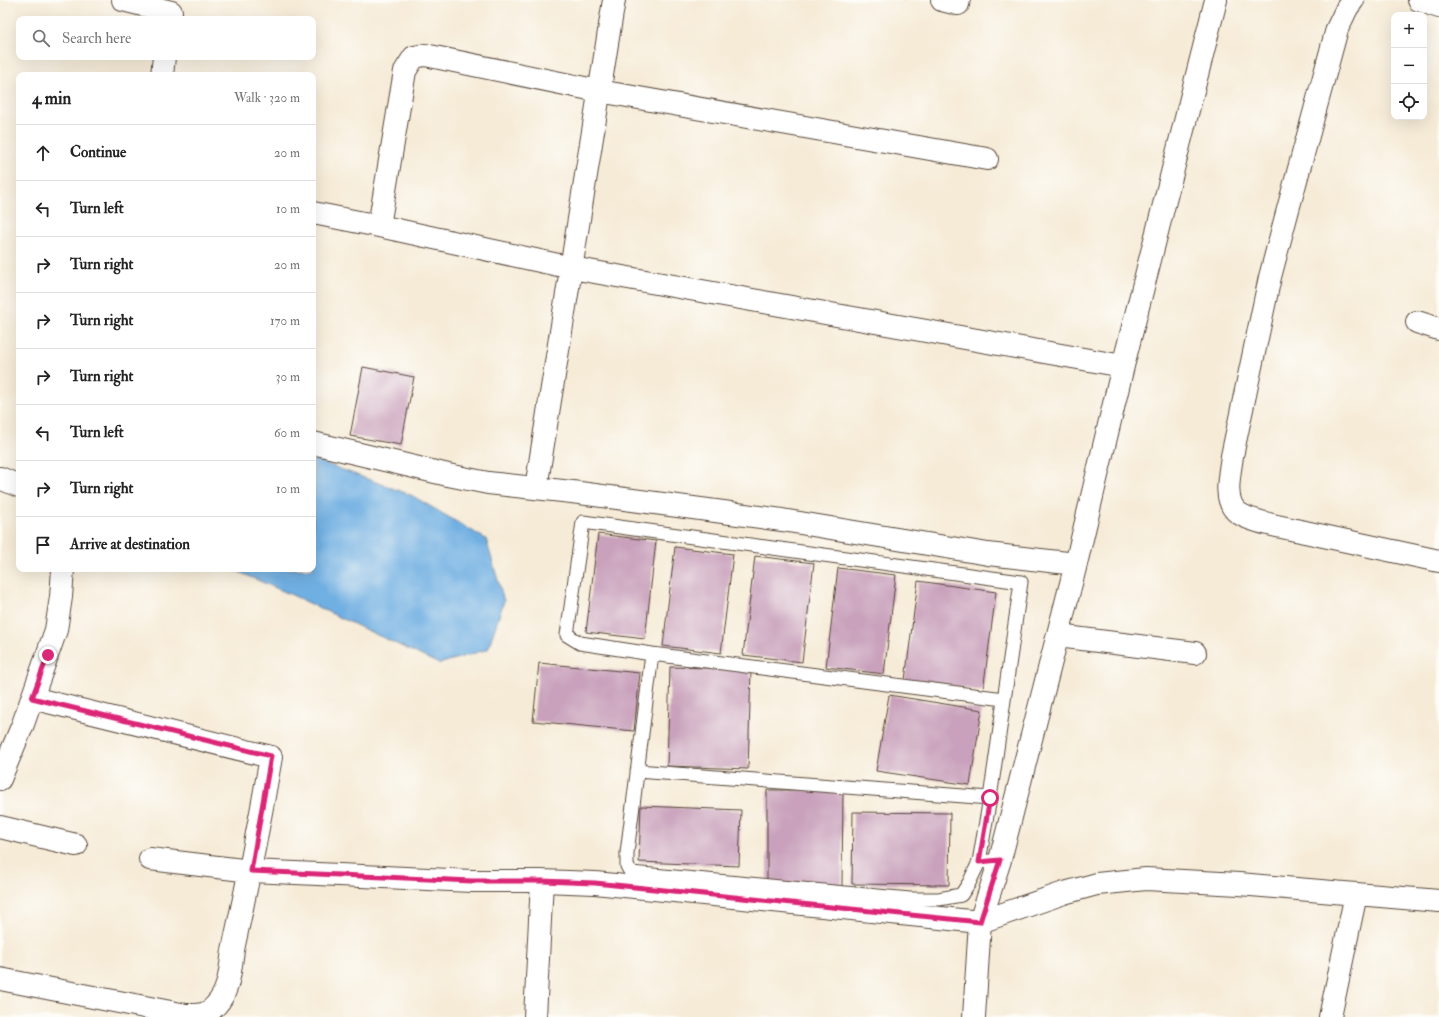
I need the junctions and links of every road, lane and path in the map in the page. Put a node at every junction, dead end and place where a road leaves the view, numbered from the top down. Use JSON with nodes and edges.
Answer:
{"nodes":[{"id":1,"x":124,"y":0,"type":"edge"},
{"id":2,"x":614,"y":0,"type":"edge"},
{"id":3,"x":942,"y":0,"type":"edge"},
{"id":4,"x":959,"y":0,"type":"edge"},
{"id":5,"x":1216,"y":0,"type":"edge"},
{"id":6,"x":1353,"y":0,"type":"edge"},
{"id":7,"x":1419,"y":0,"type":"edge"},
{"id":8,"x":1439,"y":7,"type":"edge"},
{"id":9,"x":171,"y":10,"type":"edge"},
{"id":10,"x":164,"y":60,"type":"edge"},
{"id":11,"x":162,"y":72,"type":"edge"},
{"id":12,"x":599,"y":91,"type":"junction"},
{"id":13,"x":987,"y":159,"type":"dead end"},
{"id":14,"x":316,"y":214,"type":"edge"},
{"id":15,"x":378,"y":226,"type":"junction"},
{"id":16,"x":572,"y":268,"type":"junction"},
{"id":17,"x":1417,"y":322,"type":"dead end"},
{"id":18,"x":1439,"y":329,"type":"edge"},
{"id":19,"x":1123,"y":366,"type":"junction"},
{"id":20,"x":316,"y":444,"type":"edge"},
{"id":21,"x":0,"y":478,"type":"edge"},
{"id":22,"x":16,"y":485,"type":"edge"},
{"id":23,"x":536,"y":488,"type":"junction"},
{"id":24,"x":1439,"y":561,"type":"edge"},
{"id":25,"x":1076,"y":564,"type":"junction"},
{"id":26,"x":63,"y":572,"type":"edge"},
{"id":27,"x":1058,"y":636,"type":"junction"},
{"id":28,"x":1195,"y":653,"type":"dead end"},
{"id":29,"x":652,"y":654,"type":"junction"},
{"id":30,"x":32,"y":698,"type":"junction"},
{"id":31,"x":1004,"y":699,"type":"junction"},
{"id":32,"x":637,"y":770,"type":"junction"},
{"id":33,"x":0,"y":778,"type":"edge"},
{"id":34,"x":990,"y":798,"type":"junction"},
{"id":35,"x":0,"y":827,"type":"edge"},
{"id":36,"x":76,"y":846,"type":"dead end"},
{"id":37,"x":150,"y":858,"type":"dead end"},
{"id":38,"x":989,"y":861,"type":"junction"},
{"id":39,"x":251,"y":871,"type":"junction"},
{"id":40,"x":542,"y":881,"type":"junction"},
{"id":41,"x":1356,"y":894,"type":"junction"},
{"id":42,"x":1439,"y":901,"type":"edge"},
{"id":43,"x":980,"y":922,"type":"junction"},
{"id":44,"x":0,"y":979,"type":"edge"},
{"id":45,"x":535,"y":1017,"type":"edge"},
{"id":46,"x":974,"y":1017,"type":"edge"},
{"id":47,"x":1330,"y":1017,"type":"edge"}],
"edges":[{"from":1,"to":9,"type":"street"},
{"from":2,"to":12,"type":"street"},
{"from":3,"to":4,"type":"street"},
{"from":5,"to":19,"type":"street"},
{"from":6,"to":24,"type":"street"},
{"from":7,"to":8,"type":"street"},
{"from":10,"to":11,"type":"street"},
{"from":12,"to":13,"type":"street"},
{"from":12,"to":15,"type":"street"},
{"from":12,"to":16,"type":"street"},
{"from":14,"to":15,"type":"street"},
{"from":15,"to":16,"type":"street"},
{"from":16,"to":19,"type":"street"},
{"from":16,"to":23,"type":"street"},
{"from":17,"to":18,"type":"street"},
{"from":19,"to":25,"type":"street"},
{"from":20,"to":23,"type":"street"},
{"from":21,"to":22,"type":"street"},
{"from":23,"to":25,"type":"street"},
{"from":25,"to":27,"type":"street"},
{"from":26,"to":30,"type":"street"},
{"from":27,"to":28,"type":"street"},
{"from":27,"to":38,"type":"street"},
{"from":29,"to":31,"type":"lane"},
{"from":29,"to":31,"type":"lane"},
{"from":29,"to":32,"type":"lane"},
{"from":30,"to":33,"type":"street"},
{"from":30,"to":39,"type":"street"},
{"from":31,"to":34,"type":"lane"},
{"from":32,"to":34,"type":"lane"},
{"from":32,"to":38,"type":"lane"},
{"from":34,"to":38,"type":"lane"},
{"from":35,"to":36,"type":"street"},
{"from":37,"to":39,"type":"street"},
{"from":38,"to":43,"type":"street"},
{"from":39,"to":40,"type":"street"},
{"from":39,"to":44,"type":"street"},
{"from":40,"to":43,"type":"street"},
{"from":40,"to":45,"type":"street"},
{"from":41,"to":42,"type":"street"},
{"from":41,"to":43,"type":"street"},
{"from":41,"to":47,"type":"street"},
{"from":43,"to":46,"type":"street"}]}
